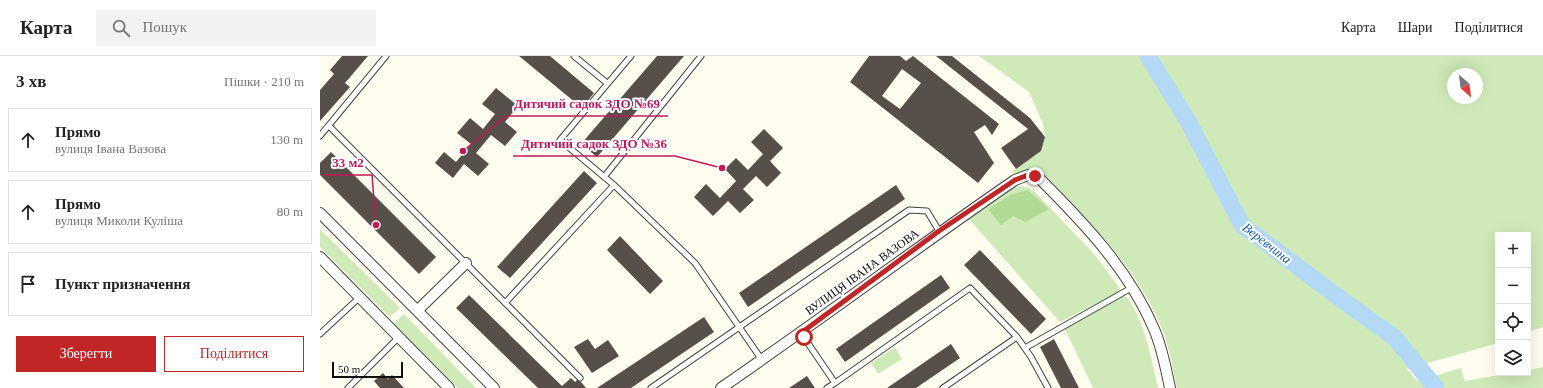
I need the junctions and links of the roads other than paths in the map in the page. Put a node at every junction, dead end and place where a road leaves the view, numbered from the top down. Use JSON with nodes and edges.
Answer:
{"nodes":[{"id":1,"x":386,"y":56,"type":"edge"},
{"id":2,"x":574,"y":56,"type":"edge"},
{"id":3,"x":631,"y":56,"type":"edge"},
{"id":4,"x":701,"y":56,"type":"edge"},
{"id":5,"x":607,"y":83,"type":"junction"},
{"id":6,"x":329,"y":126,"type":"junction"},
{"id":7,"x":320,"y":136,"type":"edge"},
{"id":8,"x":604,"y":177,"type":"junction"},
{"id":9,"x":614,"y":185,"type":"junction"},
{"id":10,"x":320,"y":213,"type":"edge"},
{"id":11,"x":939,"y":231,"type":"junction"},
{"id":12,"x":320,"y":257,"type":"edge"},
{"id":13,"x":466,"y":263,"type":"junction"},
{"id":14,"x":1133,"y":287,"type":"junction"},
{"id":15,"x":360,"y":297,"type":"junction"},
{"id":16,"x":505,"y":303,"type":"junction"},
{"id":17,"x":418,"y":310,"type":"junction"},
{"id":18,"x":739,"y":327,"type":"junction"},
{"id":19,"x":801,"y":333,"type":"junction"},
{"id":20,"x":320,"y":334,"type":"edge"},
{"id":21,"x":399,"y":337,"type":"junction"},
{"id":22,"x":1017,"y":337,"type":"junction"},
{"id":23,"x":1025,"y":348,"type":"junction"},
{"id":24,"x":762,"y":360,"type":"junction"},
{"id":25,"x":580,"y":378,"type":"dead end"},
{"id":26,"x":835,"y":382,"type":"junction"},
{"id":27,"x":348,"y":388,"type":"edge"},
{"id":28,"x":449,"y":388,"type":"edge"},
{"id":29,"x":494,"y":388,"type":"edge"},
{"id":30,"x":651,"y":388,"type":"edge"},
{"id":31,"x":721,"y":388,"type":"edge"},
{"id":32,"x":827,"y":388,"type":"edge"},
{"id":33,"x":943,"y":388,"type":"edge"},
{"id":34,"x":1048,"y":388,"type":"edge"},
{"id":35,"x":1170,"y":388,"type":"edge"}],
"edges":[{"from":1,"to":6,"type":"lane"},
{"from":2,"to":5,"type":"lane"},
{"from":3,"to":5,"type":"lane"},
{"from":4,"to":8,"type":"lane"},
{"from":5,"to":8,"type":"lane"},
{"from":6,"to":7,"type":"lane"},
{"from":6,"to":13,"type":"lane"},
{"from":8,"to":9,"type":"lane"},
{"from":9,"to":16,"type":"lane"},
{"from":9,"to":18,"type":"lane"},
{"from":10,"to":17,"type":"street"},
{"from":11,"to":14,"type":"street","name":"ВУЛИЦЯ ІВАНА ВАЗОВА"},
{"from":11,"to":18,"type":"lane"},
{"from":11,"to":19,"type":"street","name":"ВУЛИЦЯ ІВАНА ВАЗОВА"},
{"from":12,"to":15,"type":"street"},
{"from":13,"to":16,"type":"lane"},
{"from":13,"to":17,"type":"street"},
{"from":14,"to":23,"type":"lane"},
{"from":14,"to":35,"type":"street"},
{"from":15,"to":20,"type":"lane"},
{"from":15,"to":21,"type":"street"},
{"from":16,"to":25,"type":"lane"},
{"from":17,"to":29,"type":"street"},
{"from":18,"to":24,"type":"lane"},
{"from":18,"to":30,"type":"lane"},
{"from":19,"to":24,"type":"street","name":"ВУЛИЦЯ ІВАНА ВАЗОВА"},
{"from":19,"to":26,"type":"lane"},
{"from":21,"to":27,"type":"lane"},
{"from":21,"to":28,"type":"street"},
{"from":22,"to":23,"type":"lane"},
{"from":22,"to":26,"type":"lane"},
{"from":22,"to":33,"type":"lane"},
{"from":23,"to":34,"type":"lane"},
{"from":24,"to":31,"type":"street","name":"ВУЛИЦЯ ІВАНА ВАЗОВА"},
{"from":26,"to":32,"type":"lane"}]}
